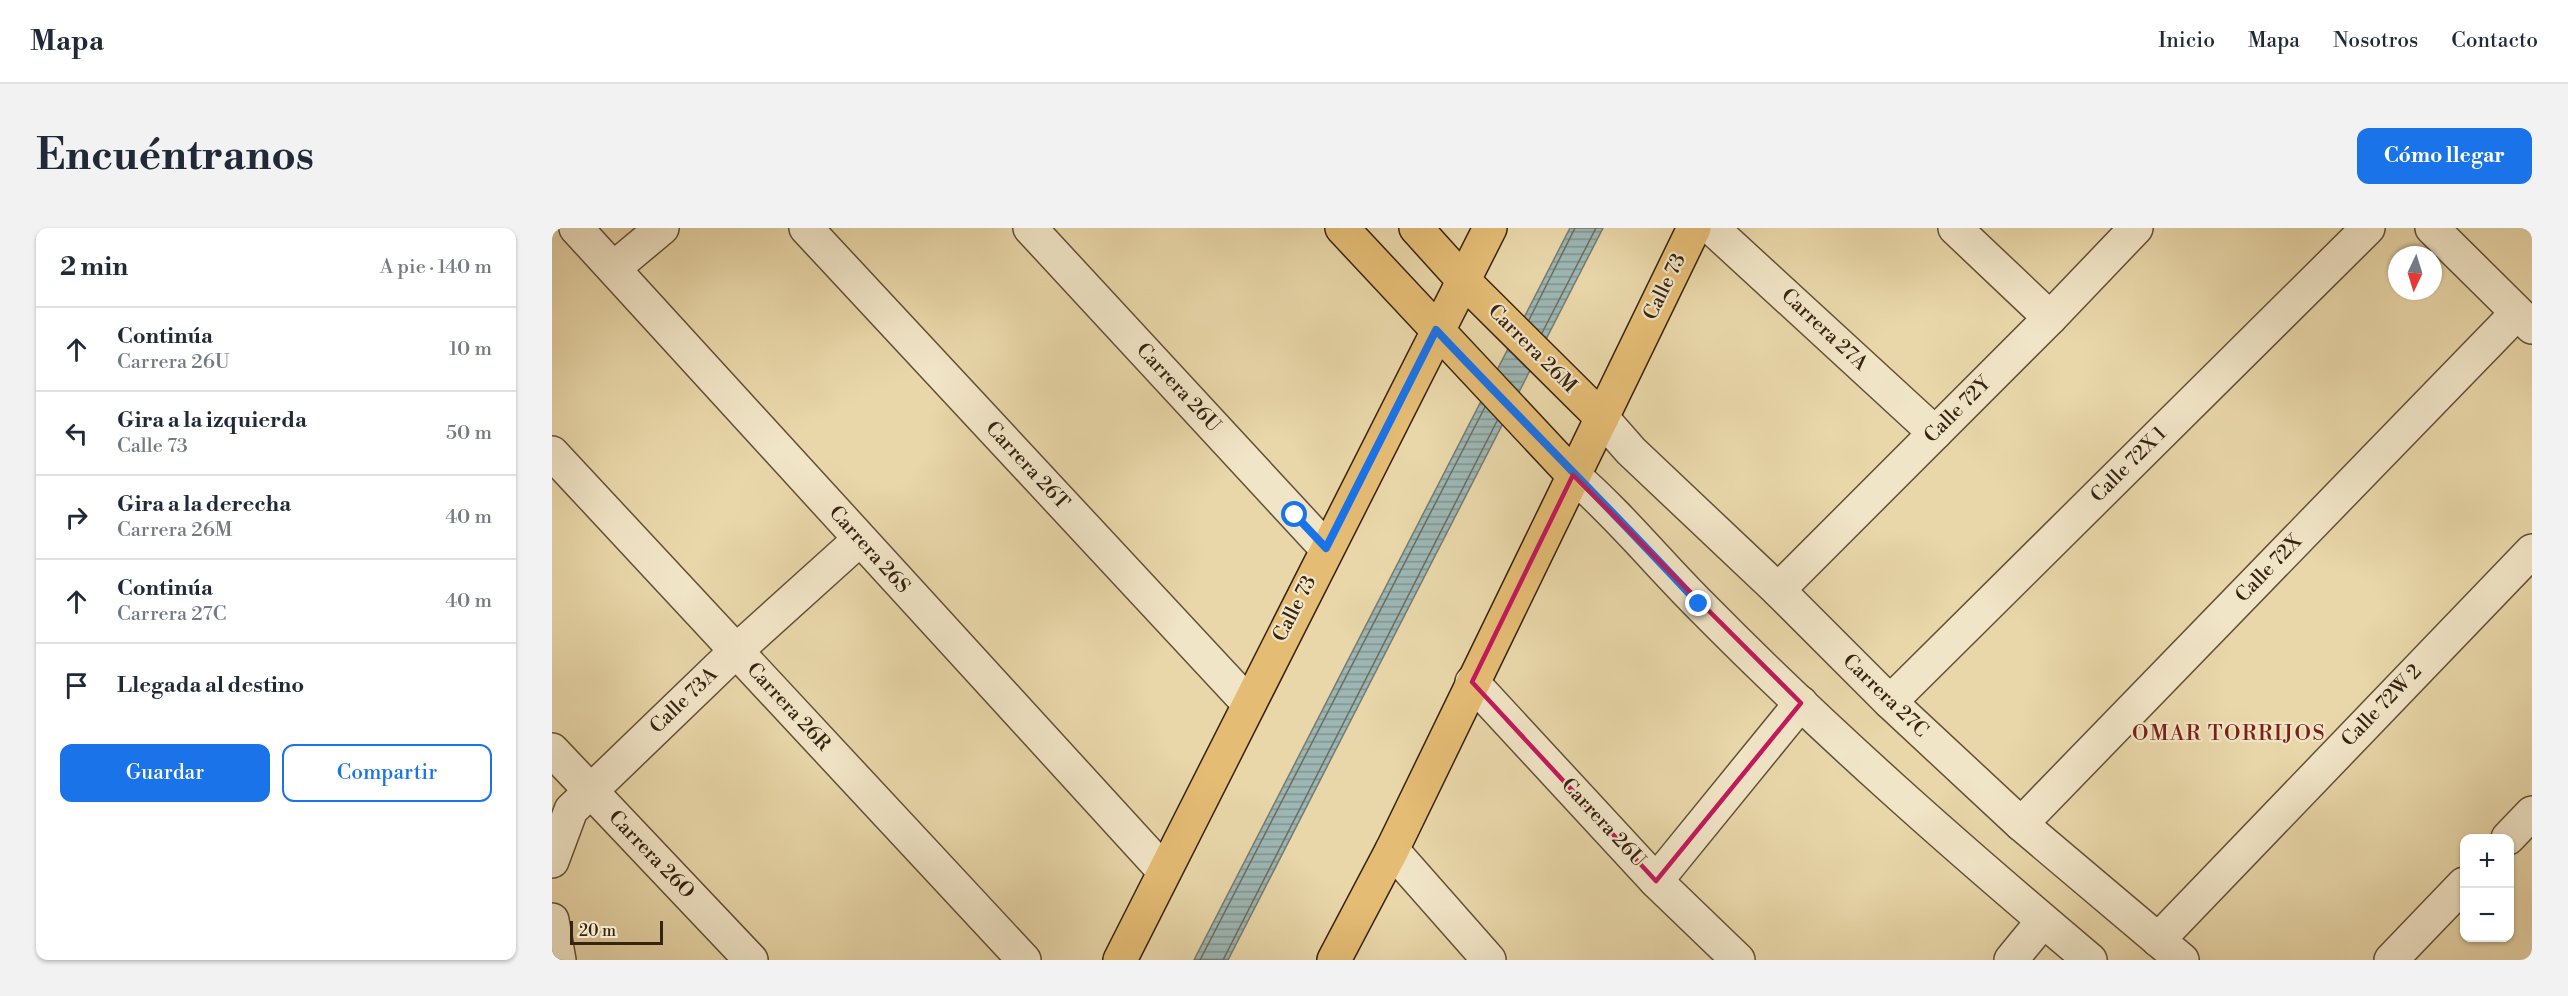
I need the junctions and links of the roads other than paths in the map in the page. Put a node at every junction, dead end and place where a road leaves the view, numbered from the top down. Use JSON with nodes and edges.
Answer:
{"nodes":[{"id":1,"x":576,"y":228,"type":"edge"},
{"id":2,"x":662,"y":228,"type":"edge"},
{"id":3,"x":806,"y":228,"type":"edge"},
{"id":4,"x":1030,"y":228,"type":"edge"},
{"id":5,"x":1342,"y":228,"type":"edge"},
{"id":6,"x":1416,"y":228,"type":"edge"},
{"id":7,"x":1490,"y":228,"type":"edge"},
{"id":8,"x":1694,"y":228,"type":"edge"},
{"id":9,"x":1712,"y":228,"type":"edge"},
{"id":10,"x":1955,"y":228,"type":"edge"},
{"id":11,"x":2136,"y":228,"type":"edge"},
{"id":12,"x":2368,"y":228,"type":"edge"},
{"id":13,"x":2432,"y":228,"type":"edge"},
{"id":14,"x":614,"y":268,"type":"junction"},
{"id":15,"x":1463,"y":280,"type":"junction"},
{"id":16,"x":2050,"y":318,"type":"junction"},
{"id":17,"x":2524,"y":320,"type":"edge"},
{"id":18,"x":1436,"y":330,"type":"junction"},
{"id":19,"x":1602,"y":418,"type":"junction"},
{"id":20,"x":1935,"y":433,"type":"junction"},
{"id":21,"x":552,"y":453,"type":"edge"},
{"id":22,"x":1573,"y":474,"type":"junction"},
{"id":23,"x":860,"y":540,"type":"junction"},
{"id":24,"x":1326,"y":548,"type":"junction"},
{"id":25,"x":2532,"y":551,"type":"edge"},
{"id":26,"x":1778,"y":590,"type":"junction"},
{"id":27,"x":736,"y":651,"type":"junction"},
{"id":28,"x":1472,"y":682,"type":"junction"},
{"id":29,"x":1890,"y":702,"type":"junction"},
{"id":30,"x":1801,"y":703,"type":"junction"},
{"id":31,"x":1249,"y":704,"type":"junction"},
{"id":32,"x":552,"y":750,"type":"edge"},
{"id":33,"x":590,"y":790,"type":"junction"},
{"id":34,"x":2532,"y":813,"type":"edge"},
{"id":35,"x":2021,"y":824,"type":"junction"},
{"id":36,"x":2512,"y":834,"type":"edge"},
{"id":37,"x":1392,"y":850,"type":"junction"},
{"id":38,"x":552,"y":861,"type":"edge"},
{"id":39,"x":1164,"y":871,"type":"junction"},
{"id":40,"x":1656,"y":881,"type":"junction"},
{"id":41,"x":2460,"y":888,"type":"edge"},
{"id":42,"x":552,"y":920,"type":"edge"},
{"id":43,"x":2043,"y":921,"type":"junction"},
{"id":44,"x":2170,"y":950,"type":"edge"},
{"id":45,"x":559,"y":960,"type":"edge"},
{"id":46,"x":751,"y":960,"type":"edge"},
{"id":47,"x":1024,"y":960,"type":"edge"},
{"id":48,"x":1120,"y":960,"type":"edge"},
{"id":49,"x":1334,"y":960,"type":"edge"},
{"id":50,"x":1489,"y":960,"type":"edge"},
{"id":51,"x":1738,"y":960,"type":"edge"},
{"id":52,"x":2011,"y":960,"type":"edge"},
{"id":53,"x":2090,"y":960,"type":"edge"},
{"id":54,"x":2391,"y":960,"type":"edge"}],
"edges":[{"from":1,"to":14,"type":"street","name":"Carrera 26S"},
{"from":2,"to":14,"type":"street"},
{"from":3,"to":31,"type":"street","name":"Carrera 26T"},
{"from":4,"to":24,"type":"street","name":"Carrera 26U"},
{"from":5,"to":18,"type":"main road"},
{"from":6,"to":15,"type":"main road","name":"Carrera 26M"},
{"from":7,"to":15,"type":"main road","name":"Calle 73"},
{"from":8,"to":19,"type":"main road","name":"Calle 73"},
{"from":9,"to":20,"type":"street","name":"Carrera 27A"},
{"from":10,"to":16,"type":"street"},
{"from":11,"to":16,"type":"street","name":"Calle 72Y"},
{"from":12,"to":29,"type":"street","name":"Calle 72X 1"},
{"from":13,"to":17,"type":"street"},
{"from":14,"to":23,"type":"street","name":"Carrera 26S"},
{"from":15,"to":18,"type":"main road","name":"Calle 73"},
{"from":15,"to":19,"type":"main road","name":"Carrera 26M"},
{"from":16,"to":20,"type":"street","name":"Calle 72Y"},
{"from":17,"to":35,"type":"street","name":"Calle 72X"},
{"from":18,"to":22,"type":"main road"},
{"from":18,"to":24,"type":"main road","name":"Calle 73"},
{"from":19,"to":22,"type":"main road","name":"Calle 73"},
{"from":19,"to":26,"type":"street","name":"Carrera 27C"},
{"from":20,"to":26,"type":"street","name":"Calle 72Y"},
{"from":21,"to":27,"type":"street","name":"Carrera 26R"},
{"from":22,"to":28,"type":"main road","name":"Calle 73"},
{"from":22,"to":30,"type":"street"},
{"from":23,"to":27,"type":"street","name":"Calle 73A"},
{"from":23,"to":39,"type":"street","name":"Carrera 26S"},
{"from":24,"to":31,"type":"main road","name":"Calle 73"},
{"from":25,"to":44,"type":"street","name":"Calle 72W 2"},
{"from":26,"to":29,"type":"street","name":"Carrera 27C"},
{"from":27,"to":33,"type":"street","name":"Calle 73A"},
{"from":27,"to":47,"type":"street","name":"Carrera 26R"},
{"from":28,"to":37,"type":"main road","name":"Calle 73"},
{"from":28,"to":40,"type":"street","name":"Carrera 26U"},
{"from":29,"to":35,"type":"street","name":"Carrera 27C"},
{"from":30,"to":40,"type":"street"},
{"from":30,"to":43,"type":"street"},
{"from":31,"to":39,"type":"main road","name":"Calle 73"},
{"from":32,"to":33,"type":"street","name":"Carrera 26O"},
{"from":33,"to":38,"type":"street","name":"Calle 73A"},
{"from":33,"to":46,"type":"street","name":"Carrera 26O"},
{"from":34,"to":36,"type":"street"},
{"from":35,"to":44,"type":"street","name":"Carrera 27C"},
{"from":37,"to":49,"type":"main road","name":"Calle 73"},
{"from":37,"to":50,"type":"street"},
{"from":39,"to":48,"type":"main road","name":"Calle 73"},
{"from":40,"to":51,"type":"street","name":"Carrera 26U"},
{"from":41,"to":54,"type":"street"},
{"from":42,"to":45,"type":"street"},
{"from":43,"to":52,"type":"street"},
{"from":43,"to":53,"type":"street"}]}
